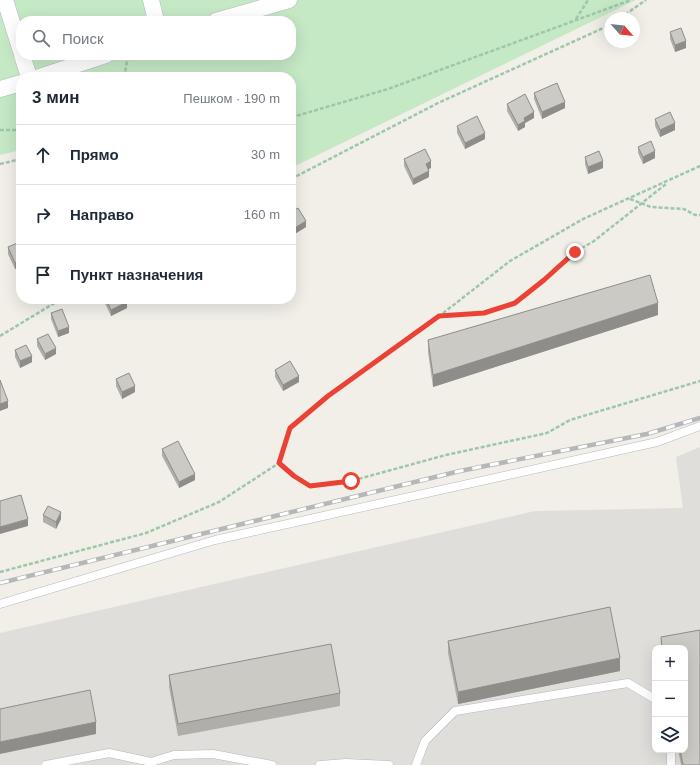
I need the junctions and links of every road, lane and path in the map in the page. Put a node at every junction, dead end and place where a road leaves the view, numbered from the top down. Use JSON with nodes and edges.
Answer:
{"nodes":[{"id":1,"x":5,"y":0,"type":"edge"},
{"id":2,"x":151,"y":0,"type":"edge"},
{"id":3,"x":588,"y":0,"type":"edge"},
{"id":4,"x":631,"y":0,"type":"edge"},
{"id":5,"x":646,"y":0,"type":"edge"},
{"id":6,"x":283,"y":1,"type":"edge"},
{"id":7,"x":625,"y":1,"type":"edge"},
{"id":8,"x":629,"y":12,"type":"edge"},
{"id":9,"x":155,"y":16,"type":"edge"},
{"id":10,"x":233,"y":16,"type":"edge"},
{"id":11,"x":576,"y":20,"type":"junction"},
{"id":12,"x":604,"y":28,"type":"edge"},
{"id":13,"x":16,"y":35,"type":"edge"},
{"id":14,"x":24,"y":60,"type":"edge"},
{"id":15,"x":91,"y":60,"type":"edge"},
{"id":16,"x":127,"y":60,"type":"edge"},
{"id":17,"x":27,"y":72,"type":"edge"},
{"id":18,"x":54,"y":72,"type":"edge"},
{"id":19,"x":125,"y":72,"type":"edge"},
{"id":20,"x":16,"y":84,"type":"edge"},
{"id":21,"x":0,"y":89,"type":"edge"},
{"id":22,"x":296,"y":116,"type":"edge"},
{"id":23,"x":0,"y":130,"type":"edge"},
{"id":24,"x":16,"y":130,"type":"edge"},
{"id":25,"x":16,"y":159,"type":"edge"},
{"id":26,"x":0,"y":164,"type":"edge"},
{"id":27,"x":700,"y":166,"type":"edge"},
{"id":28,"x":296,"y":176,"type":"edge"},
{"id":29,"x":670,"y":181,"type":"junction"},
{"id":30,"x":629,"y":199,"type":"junction"},
{"id":31,"x":642,"y":204,"type":"junction"},
{"id":32,"x":700,"y":215,"type":"edge"},
{"id":33,"x":53,"y":304,"type":"edge"},
{"id":34,"x":439,"y":316,"type":"junction"},
{"id":35,"x":0,"y":336,"type":"edge"},
{"id":36,"x":700,"y":381,"type":"edge"},
{"id":37,"x":700,"y":426,"type":"edge"},
{"id":38,"x":279,"y":463,"type":"junction"},
{"id":39,"x":0,"y":572,"type":"edge"},
{"id":40,"x":0,"y":604,"type":"edge"},
{"id":41,"x":652,"y":697,"type":"edge"},
{"id":42,"x":671,"y":753,"type":"edge"},
{"id":43,"x":46,"y":765,"type":"edge"},
{"id":44,"x":272,"y":765,"type":"edge"},
{"id":45,"x":320,"y":765,"type":"edge"},
{"id":46,"x":389,"y":765,"type":"edge"},
{"id":47,"x":416,"y":765,"type":"edge"},
{"id":48,"x":670,"y":765,"type":"edge"}],
"edges":[{"from":1,"to":13,"type":"street"},
{"from":2,"to":9,"type":"street"},
{"from":3,"to":11,"type":"path"},
{"from":4,"to":7,"type":"path"},
{"from":5,"to":8,"type":"path"},
{"from":6,"to":10,"type":"street"},
{"from":7,"to":11,"type":"path"},
{"from":11,"to":22,"type":"path"},
{"from":12,"to":28,"type":"path"},
{"from":14,"to":17,"type":"street"},
{"from":15,"to":18,"type":"street"},
{"from":16,"to":19,"type":"path"},
{"from":20,"to":21,"type":"street"},
{"from":23,"to":24,"type":"path"},
{"from":25,"to":26,"type":"path"},
{"from":27,"to":29,"type":"path"},
{"from":29,"to":30,"type":"path"},
{"from":29,"to":31,"type":"path"},
{"from":30,"to":31,"type":"path"},
{"from":30,"to":34,"type":"path"},
{"from":31,"to":32,"type":"path"},
{"from":31,"to":34,"type":"path"},
{"from":33,"to":35,"type":"path"},
{"from":34,"to":38,"type":"path"},
{"from":36,"to":38,"type":"path"},
{"from":37,"to":40,"type":"lane"},
{"from":38,"to":39,"type":"path"},
{"from":41,"to":47,"type":"lane"},
{"from":42,"to":48,"type":"lane"},
{"from":43,"to":44,"type":"lane"},
{"from":45,"to":46,"type":"lane"}]}
